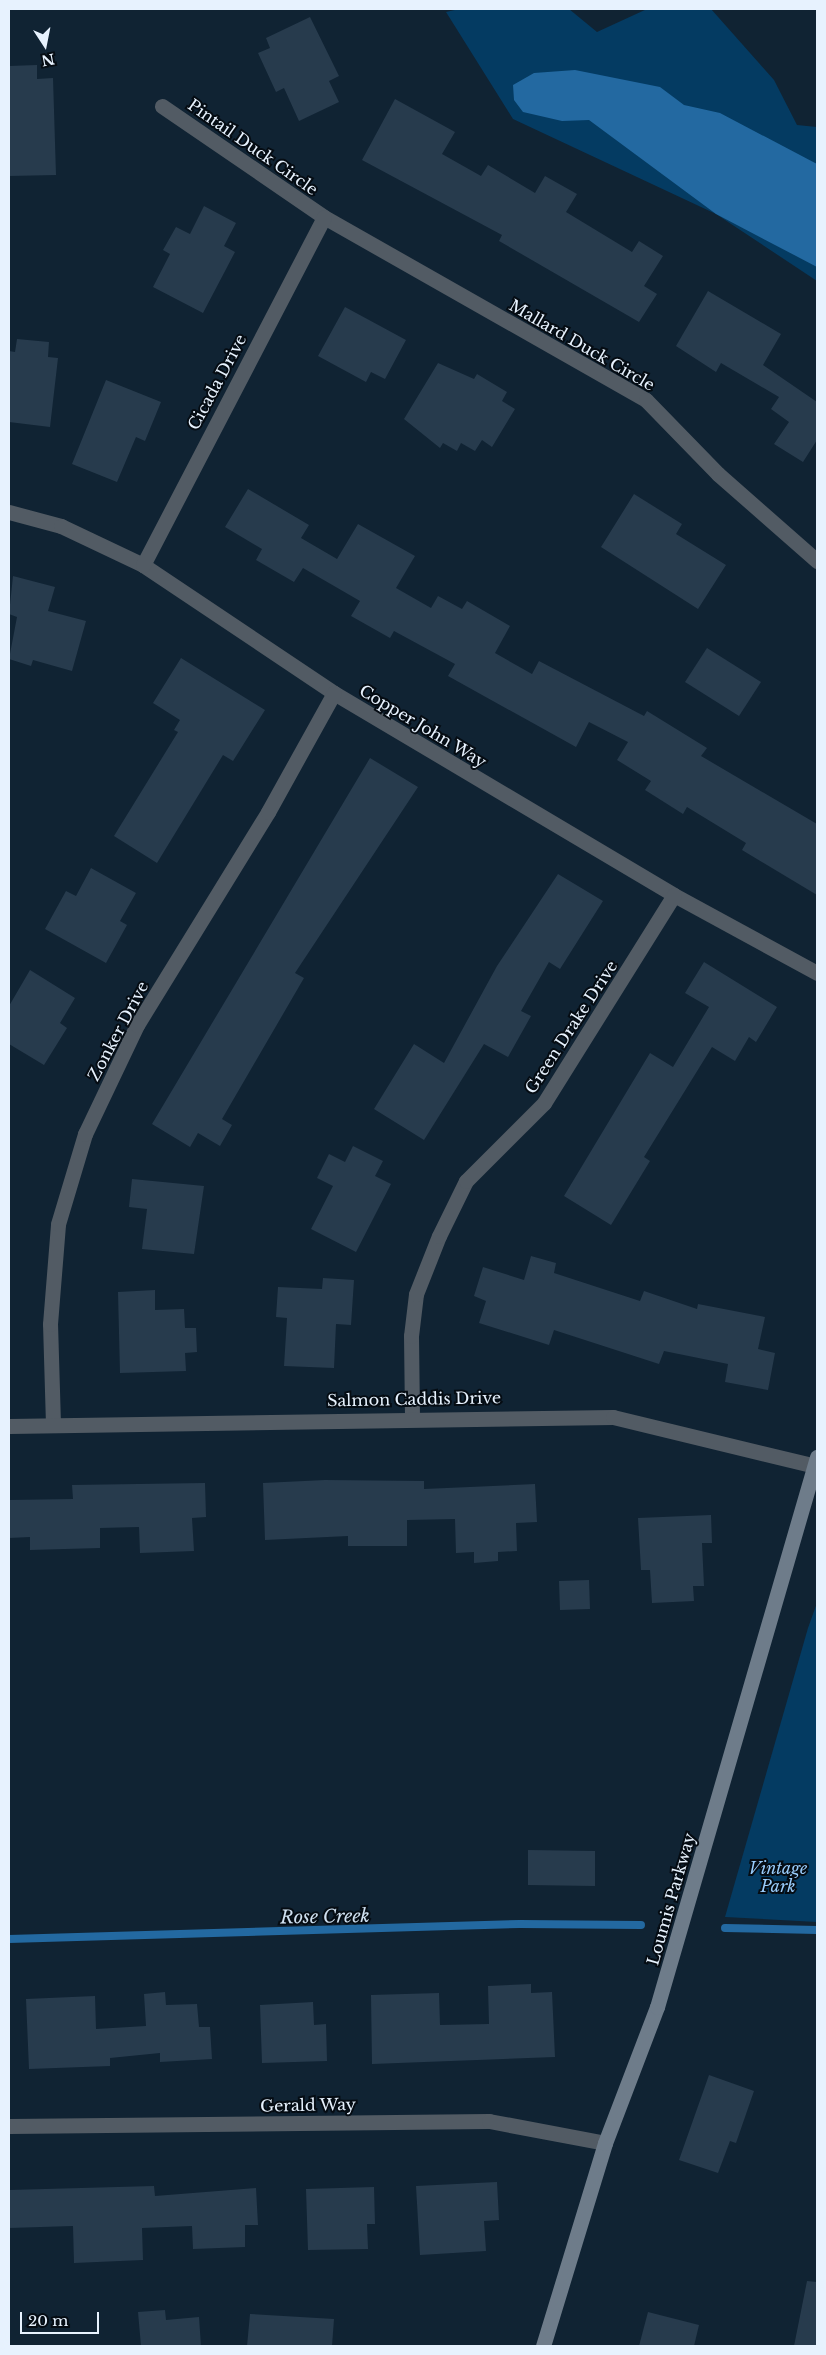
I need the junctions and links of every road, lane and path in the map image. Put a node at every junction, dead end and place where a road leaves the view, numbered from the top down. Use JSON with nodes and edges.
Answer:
{"nodes":[{"id":1,"x":162,"y":106,"type":"dead end"},
{"id":2,"x":324,"y":217,"type":"junction"},
{"id":3,"x":10,"y":512,"type":"edge"},
{"id":4,"x":817,"y":561,"type":"edge"},
{"id":5,"x":143,"y":565,"type":"junction"},
{"id":6,"x":334,"y":693,"type":"junction"},
{"id":7,"x":674,"y":896,"type":"junction"},
{"id":8,"x":817,"y":973,"type":"edge"},
{"id":9,"x":412,"y":1417,"type":"junction"},
{"id":10,"x":53,"y":1424,"type":"junction"},
{"id":11,"x":9,"y":1426,"type":"edge"},
{"id":12,"x":816,"y":1461,"type":"edge"},
{"id":13,"x":9,"y":2126,"type":"edge"},
{"id":14,"x":605,"y":2144,"type":"junction"},
{"id":15,"x":543,"y":2346,"type":"edge"}],
"edges":[{"from":1,"to":2,"type":"street","name":"Pintail Duck Circle"},
{"from":2,"to":4,"type":"street","name":"Mallard Duck Circle"},
{"from":2,"to":5,"type":"street","name":"Cicada Drive"},
{"from":3,"to":5,"type":"street","name":"Copper John Way"},
{"from":5,"to":6,"type":"street","name":"Copper John Way"},
{"from":6,"to":7,"type":"street","name":"Copper John Way"},
{"from":6,"to":10,"type":"street","name":"Zonker Drive"},
{"from":7,"to":8,"type":"street","name":"Copper John Way"},
{"from":7,"to":9,"type":"street","name":"Green Drake Drive"},
{"from":9,"to":10,"type":"street","name":"Salmon Caddis Drive"},
{"from":9,"to":12,"type":"street","name":"Salmon Caddis Drive"},
{"from":10,"to":11,"type":"street","name":"Salmon Caddis Drive"},
{"from":12,"to":14,"type":"street","name":"Loumis Parkway"},
{"from":13,"to":14,"type":"street","name":"Gerald Way"},
{"from":14,"to":15,"type":"street","name":"Loumis Parkway"}]}
